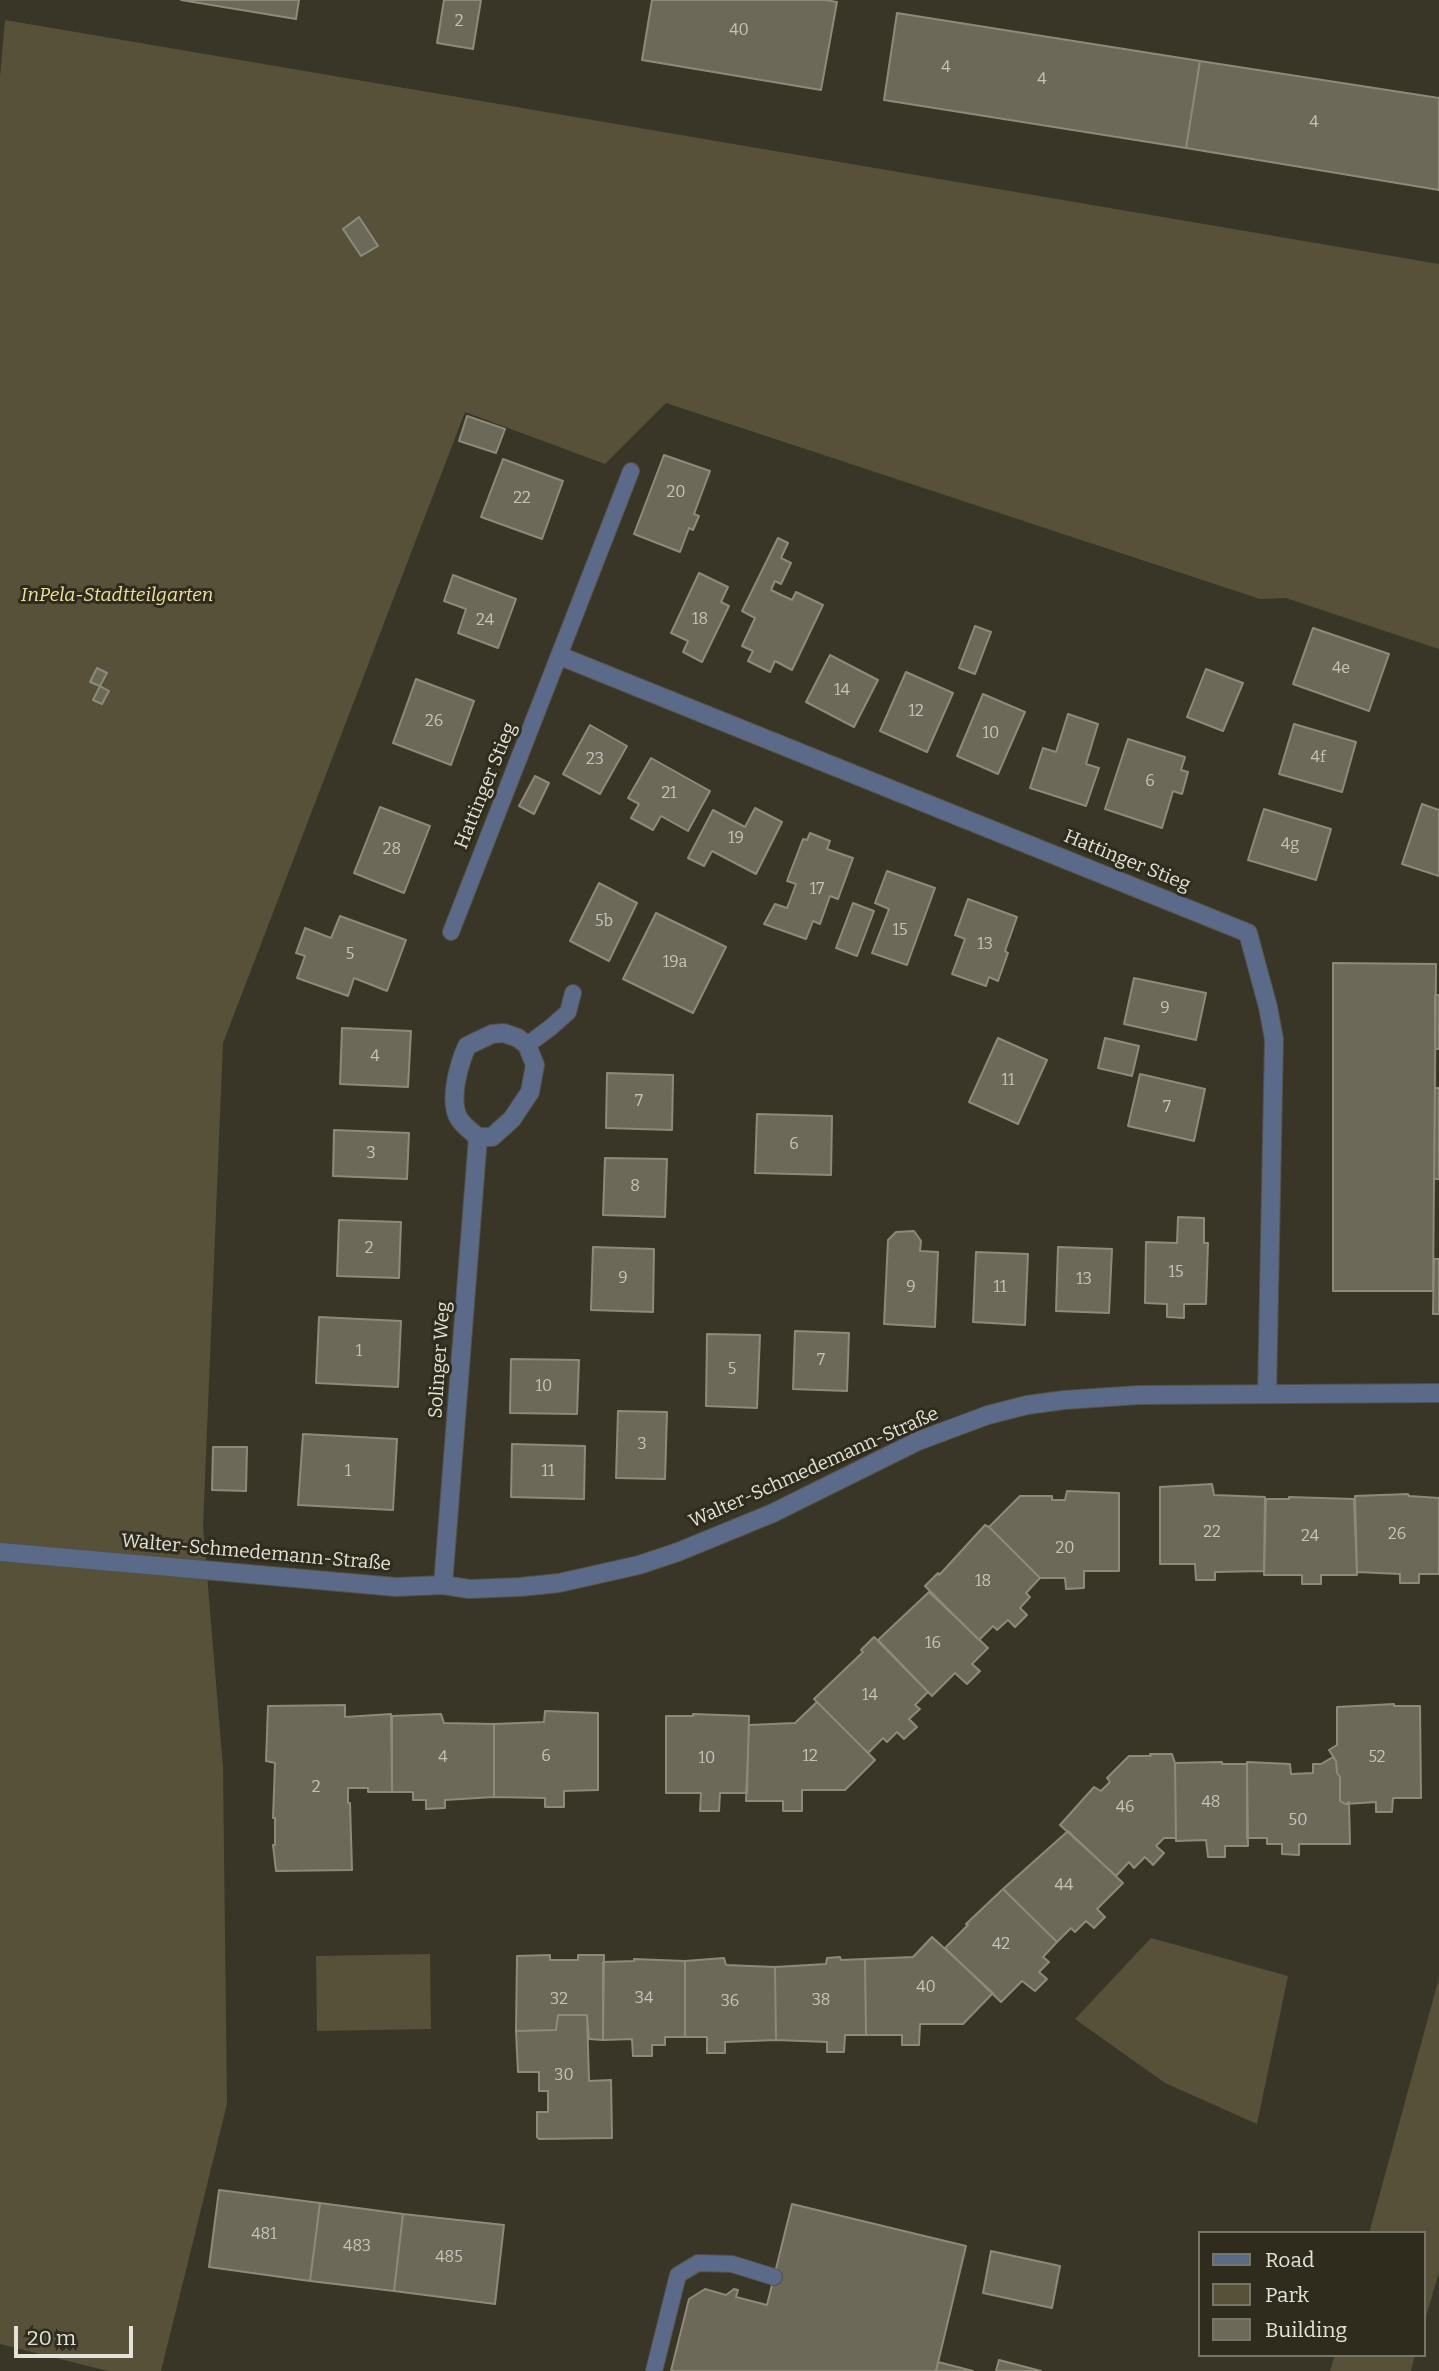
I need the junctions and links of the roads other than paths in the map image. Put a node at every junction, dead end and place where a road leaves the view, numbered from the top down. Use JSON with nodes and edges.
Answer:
{"nodes":[{"id":1,"x":631,"y":471,"type":"dead end"},
{"id":2,"x":560,"y":656,"type":"junction"},
{"id":3,"x":451,"y":932,"type":"dead end"},
{"id":4,"x":573,"y":993,"type":"dead end"},
{"id":5,"x":527,"y":1045,"type":"junction"},
{"id":6,"x":478,"y":1138,"type":"junction"},
{"id":7,"x":1439,"y":1393,"type":"edge"},
{"id":8,"x":1267,"y":1394,"type":"junction"},
{"id":9,"x":0,"y":1552,"type":"edge"},
{"id":10,"x":443,"y":1585,"type":"junction"},
{"id":11,"x":774,"y":2277,"type":"dead end"},
{"id":12,"x":654,"y":2371,"type":"edge"}],
"edges":[{"from":1,"to":2,"type":"lane","name":"Hattinger Stieg"},
{"from":2,"to":3,"type":"lane","name":"Hattinger Stieg"},
{"from":2,"to":8,"type":"street","name":"Hattinger Stieg"},
{"from":4,"to":5,"type":"lane"},
{"from":5,"to":6,"type":"street"},
{"from":5,"to":6,"type":"street"},
{"from":6,"to":10,"type":"street","name":"Solinger Weg"},
{"from":7,"to":8,"type":"street","name":"Walter-Schmedemann-Straße"},
{"from":8,"to":10,"type":"street","name":"Walter-Schmedemann-Straße"},
{"from":9,"to":10,"type":"street","name":"Walter-Schmedemann-Straße"},
{"from":11,"to":12,"type":"lane"}]}
